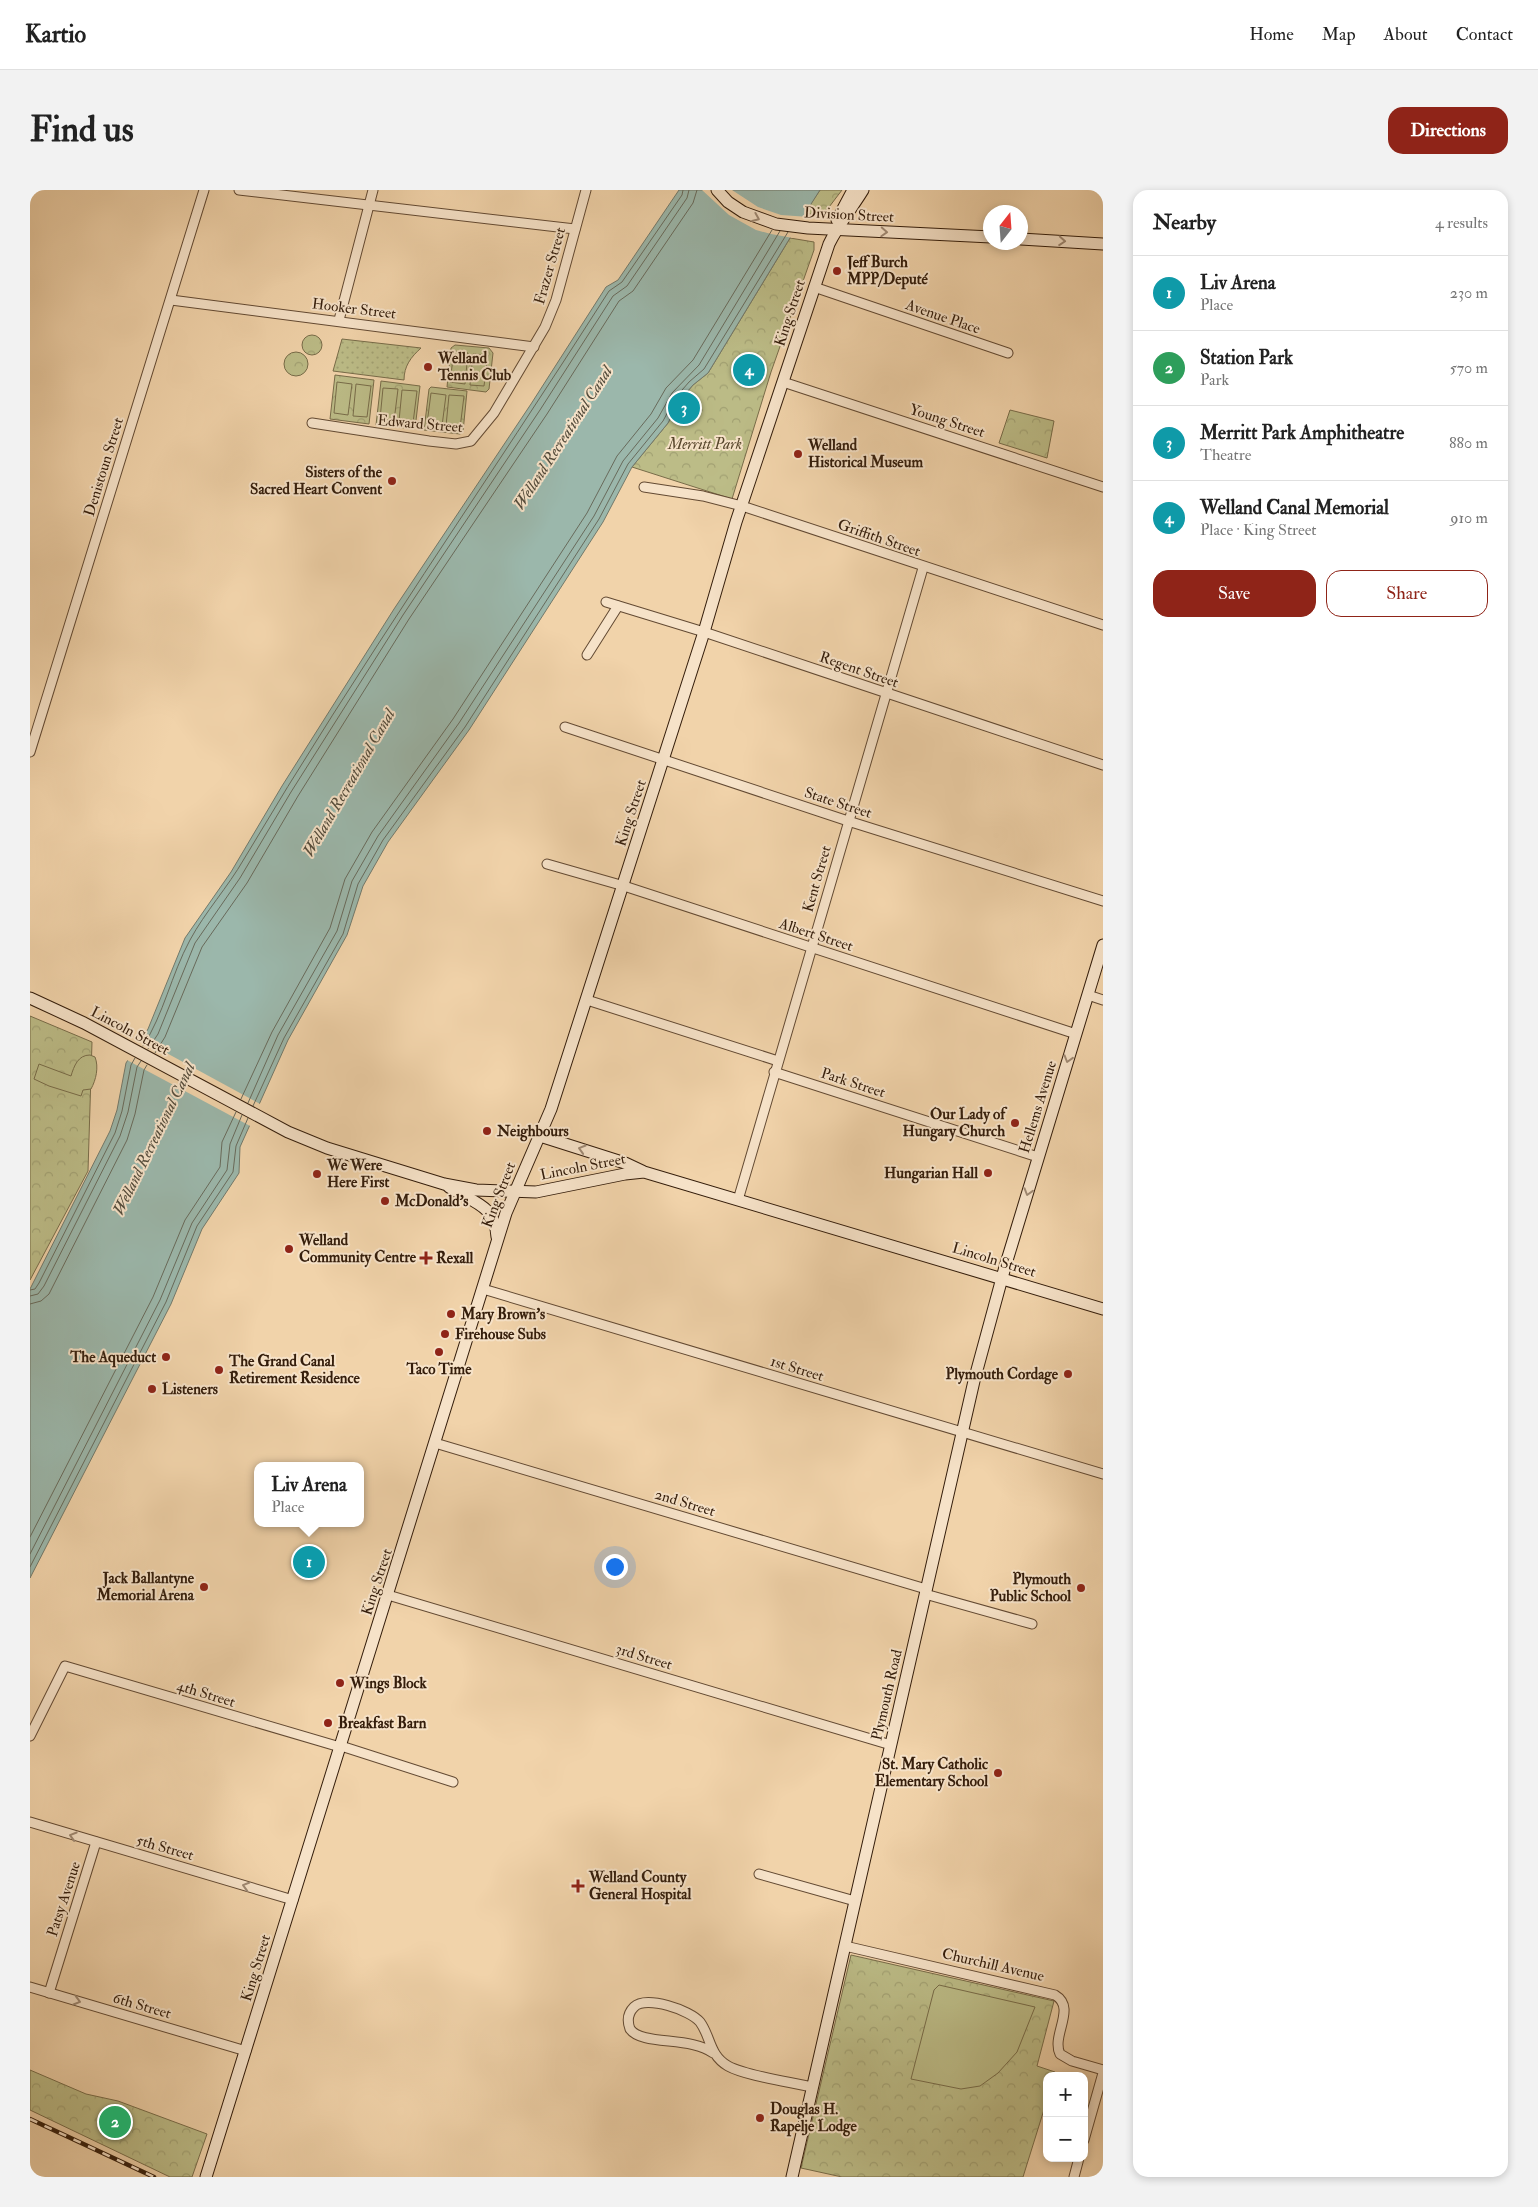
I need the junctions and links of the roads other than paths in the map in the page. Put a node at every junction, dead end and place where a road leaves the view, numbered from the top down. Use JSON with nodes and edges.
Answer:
{"nodes":[{"id":1,"x":204,"y":190,"type":"edge"},
{"id":2,"x":239,"y":190,"type":"edge"},
{"id":3,"x":374,"y":190,"type":"edge"},
{"id":4,"x":586,"y":190,"type":"edge"},
{"id":5,"x":717,"y":190,"type":"edge"},
{"id":6,"x":853,"y":190,"type":"edge"},
{"id":7,"x":863,"y":190,"type":"edge"},
{"id":8,"x":370,"y":205,"type":"junction"},
{"id":9,"x":836,"y":229,"type":"junction"},
{"id":10,"x":575,"y":230,"type":"junction"},
{"id":11,"x":983,"y":237,"type":"edge"},
{"id":12,"x":1028,"y":239,"type":"edge"},
{"id":13,"x":1103,"y":244,"type":"edge"},
{"id":14,"x":814,"y":287,"type":"junction"},
{"id":15,"x":171,"y":300,"type":"junction"},
{"id":16,"x":338,"y":320,"type":"junction"},
{"id":17,"x":534,"y":346,"type":"junction"},
{"id":18,"x":1008,"y":353,"type":"dead end"},
{"id":19,"x":783,"y":382,"type":"junction"},
{"id":20,"x":312,"y":424,"type":"dead end"},
{"id":21,"x":644,"y":487,"type":"dead end"},
{"id":22,"x":1103,"y":487,"type":"edge"},
{"id":23,"x":742,"y":506,"type":"junction"},
{"id":24,"x":923,"y":568,"type":"junction"},
{"id":25,"x":606,"y":602,"type":"dead end"},
{"id":26,"x":618,"y":606,"type":"junction"},
{"id":27,"x":1103,"y":626,"type":"edge"},
{"id":28,"x":704,"y":632,"type":"junction"},
{"id":29,"x":586,"y":655,"type":"dead end"},
{"id":30,"x":886,"y":694,"type":"junction"},
{"id":31,"x":565,"y":727,"type":"dead end"},
{"id":32,"x":30,"y":752,"type":"edge"},
{"id":33,"x":664,"y":759,"type":"junction"},
{"id":34,"x":1103,"y":765,"type":"edge"},
{"id":35,"x":848,"y":821,"type":"junction"},
{"id":36,"x":548,"y":864,"type":"dead end"},
{"id":37,"x":624,"y":886,"type":"junction"},
{"id":38,"x":1103,"y":902,"type":"edge"},
{"id":39,"x":1103,"y":945,"type":"edge"},
{"id":40,"x":811,"y":948,"type":"junction"},
{"id":41,"x":1088,"y":995,"type":"junction"},
{"id":42,"x":30,"y":998,"type":"edge"},
{"id":43,"x":587,"y":1000,"type":"junction"},
{"id":44,"x":1103,"y":1000,"type":"edge"},
{"id":45,"x":1076,"y":1034,"type":"junction"},
{"id":46,"x":778,"y":1061,"type":"junction"},
{"id":47,"x":774,"y":1072,"type":"junction"},
{"id":48,"x":540,"y":1136,"type":"junction"},
{"id":49,"x":1038,"y":1157,"type":"junction"},
{"id":50,"x":644,"y":1172,"type":"junction"},
{"id":51,"x":444,"y":1184,"type":"junction"},
{"id":52,"x":515,"y":1192,"type":"junction"},
{"id":53,"x":738,"y":1200,"type":"junction"},
{"id":54,"x":497,"y":1241,"type":"junction"},
{"id":55,"x":1002,"y":1279,"type":"junction"},
{"id":56,"x":483,"y":1289,"type":"junction"},
{"id":57,"x":1103,"y":1309,"type":"edge"},
{"id":58,"x":962,"y":1432,"type":"junction"},
{"id":59,"x":435,"y":1443,"type":"junction"},
{"id":60,"x":1103,"y":1474,"type":"edge"},
{"id":61,"x":926,"y":1591,"type":"junction"},
{"id":62,"x":388,"y":1596,"type":"junction"},
{"id":63,"x":1032,"y":1624,"type":"dead end"},
{"id":64,"x":30,"y":1736,"type":"edge"},
{"id":65,"x":891,"y":1745,"type":"junction"},
{"id":66,"x":340,"y":1746,"type":"junction"},
{"id":67,"x":453,"y":1782,"type":"dead end"},
{"id":68,"x":30,"y":1822,"type":"edge"},
{"id":69,"x":96,"y":1842,"type":"junction"},
{"id":70,"x":759,"y":1874,"type":"dead end"},
{"id":71,"x":293,"y":1900,"type":"junction"},
{"id":72,"x":856,"y":1901,"type":"junction"},
{"id":73,"x":845,"y":1946,"type":"junction"},
{"id":74,"x":30,"y":1987,"type":"edge"},
{"id":75,"x":49,"y":1993,"type":"junction"},
{"id":76,"x":246,"y":2051,"type":"junction"},
{"id":77,"x":713,"y":2053,"type":"junction"},
{"id":78,"x":1103,"y":2072,"type":"edge"},
{"id":79,"x":812,"y":2087,"type":"junction"},
{"id":80,"x":1088,"y":2126,"type":"edge"},
{"id":81,"x":1078,"y":2162,"type":"edge"},
{"id":82,"x":206,"y":2177,"type":"edge"},
{"id":83,"x":792,"y":2177,"type":"edge"},
{"id":84,"x":1074,"y":2177,"type":"edge"}],
"edges":[{"from":1,"to":15,"type":"street","name":"Denistoun Street"},
{"from":2,"to":8,"type":"street"},
{"from":3,"to":8,"type":"street"},
{"from":4,"to":10,"type":"street","name":"Frazer Street"},
{"from":5,"to":9,"type":"main road","name":"Division Street","one_way":true},
{"from":6,"to":9,"type":"main road","name":"King Street"},
{"from":7,"to":9,"type":"main road","name":"King Street"},
{"from":8,"to":10,"type":"street"},
{"from":8,"to":16,"type":"street"},
{"from":9,"to":11,"type":"main road","name":"Division Street","one_way":true},
{"from":9,"to":14,"type":"main road","name":"King Street"},
{"from":10,"to":17,"type":"street","name":"Frazer Street"},
{"from":12,"to":13,"type":"main road","one_way":true},
{"from":14,"to":18,"type":"street","name":"Avenue Place"},
{"from":14,"to":19,"type":"main road","name":"King Street"},
{"from":15,"to":16,"type":"street","name":"Hooker Street"},
{"from":15,"to":32,"type":"street","name":"Denistoun Street"},
{"from":16,"to":17,"type":"street","name":"Hooker Street"},
{"from":17,"to":20,"type":"street","name":"Edward Street"},
{"from":19,"to":22,"type":"street","name":"Young Street"},
{"from":19,"to":23,"type":"main road","name":"King Street"},
{"from":21,"to":23,"type":"street","name":"Griffith Street"},
{"from":23,"to":24,"type":"street","name":"Griffith Street"},
{"from":23,"to":28,"type":"main road","name":"King Street"},
{"from":24,"to":27,"type":"street","name":"Griffith Street"},
{"from":24,"to":30,"type":"street","name":"Kent Street"},
{"from":25,"to":26,"type":"street","name":"Regent Street"},
{"from":26,"to":28,"type":"street","name":"Regent Street"},
{"from":26,"to":29,"type":"street"},
{"from":28,"to":30,"type":"street","name":"Regent Street"},
{"from":28,"to":33,"type":"main road","name":"King Street"},
{"from":30,"to":34,"type":"street","name":"Regent Street"},
{"from":30,"to":35,"type":"street","name":"Kent Street"},
{"from":31,"to":33,"type":"street","name":"State Street"},
{"from":33,"to":35,"type":"street","name":"State Street"},
{"from":33,"to":37,"type":"main road","name":"King Street"},
{"from":35,"to":38,"type":"street","name":"State Street"},
{"from":35,"to":40,"type":"street","name":"Kent Street"},
{"from":36,"to":37,"type":"street","name":"Albert Street"},
{"from":37,"to":40,"type":"street","name":"Albert Street"},
{"from":37,"to":43,"type":"main road","name":"King Street"},
{"from":39,"to":41,"type":"main road","name":"Hellems Avenue"},
{"from":40,"to":45,"type":"street","name":"Albert Street"},
{"from":40,"to":46,"type":"street","name":"Kent Street"},
{"from":41,"to":44,"type":"street"},
{"from":41,"to":45,"type":"main road","name":"Hellems Avenue"},
{"from":42,"to":51,"type":"main road","name":"Lincoln Street"},
{"from":43,"to":46,"type":"street"},
{"from":43,"to":48,"type":"main road","name":"King Street"},
{"from":45,"to":49,"type":"main road","name":"Hellems Avenue","one_way":true},
{"from":46,"to":47,"type":"street","name":"Kent Street"},
{"from":47,"to":49,"type":"street","name":"Park Street"},
{"from":47,"to":53,"type":"street","name":"Kent Street"},
{"from":50,"to":48,"type":"main road","one_way":true},
{"from":48,"to":52,"type":"main road","name":"King Street"},
{"from":49,"to":55,"type":"main road","name":"Hellems Avenue","one_way":true},
{"from":50,"to":52,"type":"main road","name":"Lincoln Street"},
{"from":50,"to":53,"type":"main road","name":"Lincoln Street"},
{"from":51,"to":52,"type":"main road","name":"Lincoln Street"},
{"from":51,"to":54,"type":"main road"},
{"from":52,"to":54,"type":"main road","name":"King Street"},
{"from":53,"to":55,"type":"main road","name":"Lincoln Street"},
{"from":54,"to":56,"type":"main road","name":"King Street"},
{"from":55,"to":57,"type":"main road","name":"Lincoln Street"},
{"from":55,"to":58,"type":"main road","name":"Plymouth Road"},
{"from":56,"to":58,"type":"street","name":"1st Street"},
{"from":56,"to":59,"type":"main road","name":"King Street"},
{"from":58,"to":60,"type":"street","name":"1st Street"},
{"from":58,"to":61,"type":"main road","name":"Plymouth Road"},
{"from":59,"to":61,"type":"street","name":"2nd Street"},
{"from":59,"to":62,"type":"main road","name":"King Street"},
{"from":61,"to":63,"type":"street","name":"2nd Street"},
{"from":61,"to":65,"type":"main road","name":"Plymouth Road"},
{"from":62,"to":65,"type":"street","name":"3rd Street"},
{"from":62,"to":66,"type":"main road","name":"King Street"},
{"from":64,"to":66,"type":"street","name":"4th Street"},
{"from":65,"to":72,"type":"main road","name":"Plymouth Road"},
{"from":66,"to":67,"type":"street","name":"4th Street"},
{"from":66,"to":71,"type":"main road","name":"King Street"},
{"from":69,"to":68,"type":"street","name":"5th Street","one_way":true},
{"from":71,"to":69,"type":"street","name":"5th Street","one_way":true},
{"from":69,"to":75,"type":"street","name":"Patsy Avenue"},
{"from":70,"to":72,"type":"street"},
{"from":71,"to":76,"type":"main road","name":"King Street"},
{"from":72,"to":73,"type":"main road","name":"Plymouth Road"},
{"from":73,"to":78,"type":"street","name":"Churchill Avenue"},
{"from":73,"to":79,"type":"main road","name":"Plymouth Road"},
{"from":74,"to":75,"type":"street","name":"6th Street"},
{"from":75,"to":76,"type":"street","name":"6th Street","one_way":true},
{"from":76,"to":82,"type":"main road","name":"King Street"},
{"from":77,"to":77,"type":"street"},
{"from":77,"to":79,"type":"street"},
{"from":78,"to":80,"type":"street"},
{"from":79,"to":83,"type":"main road","name":"Plymouth Road"},
{"from":81,"to":84,"type":"street"}]}
